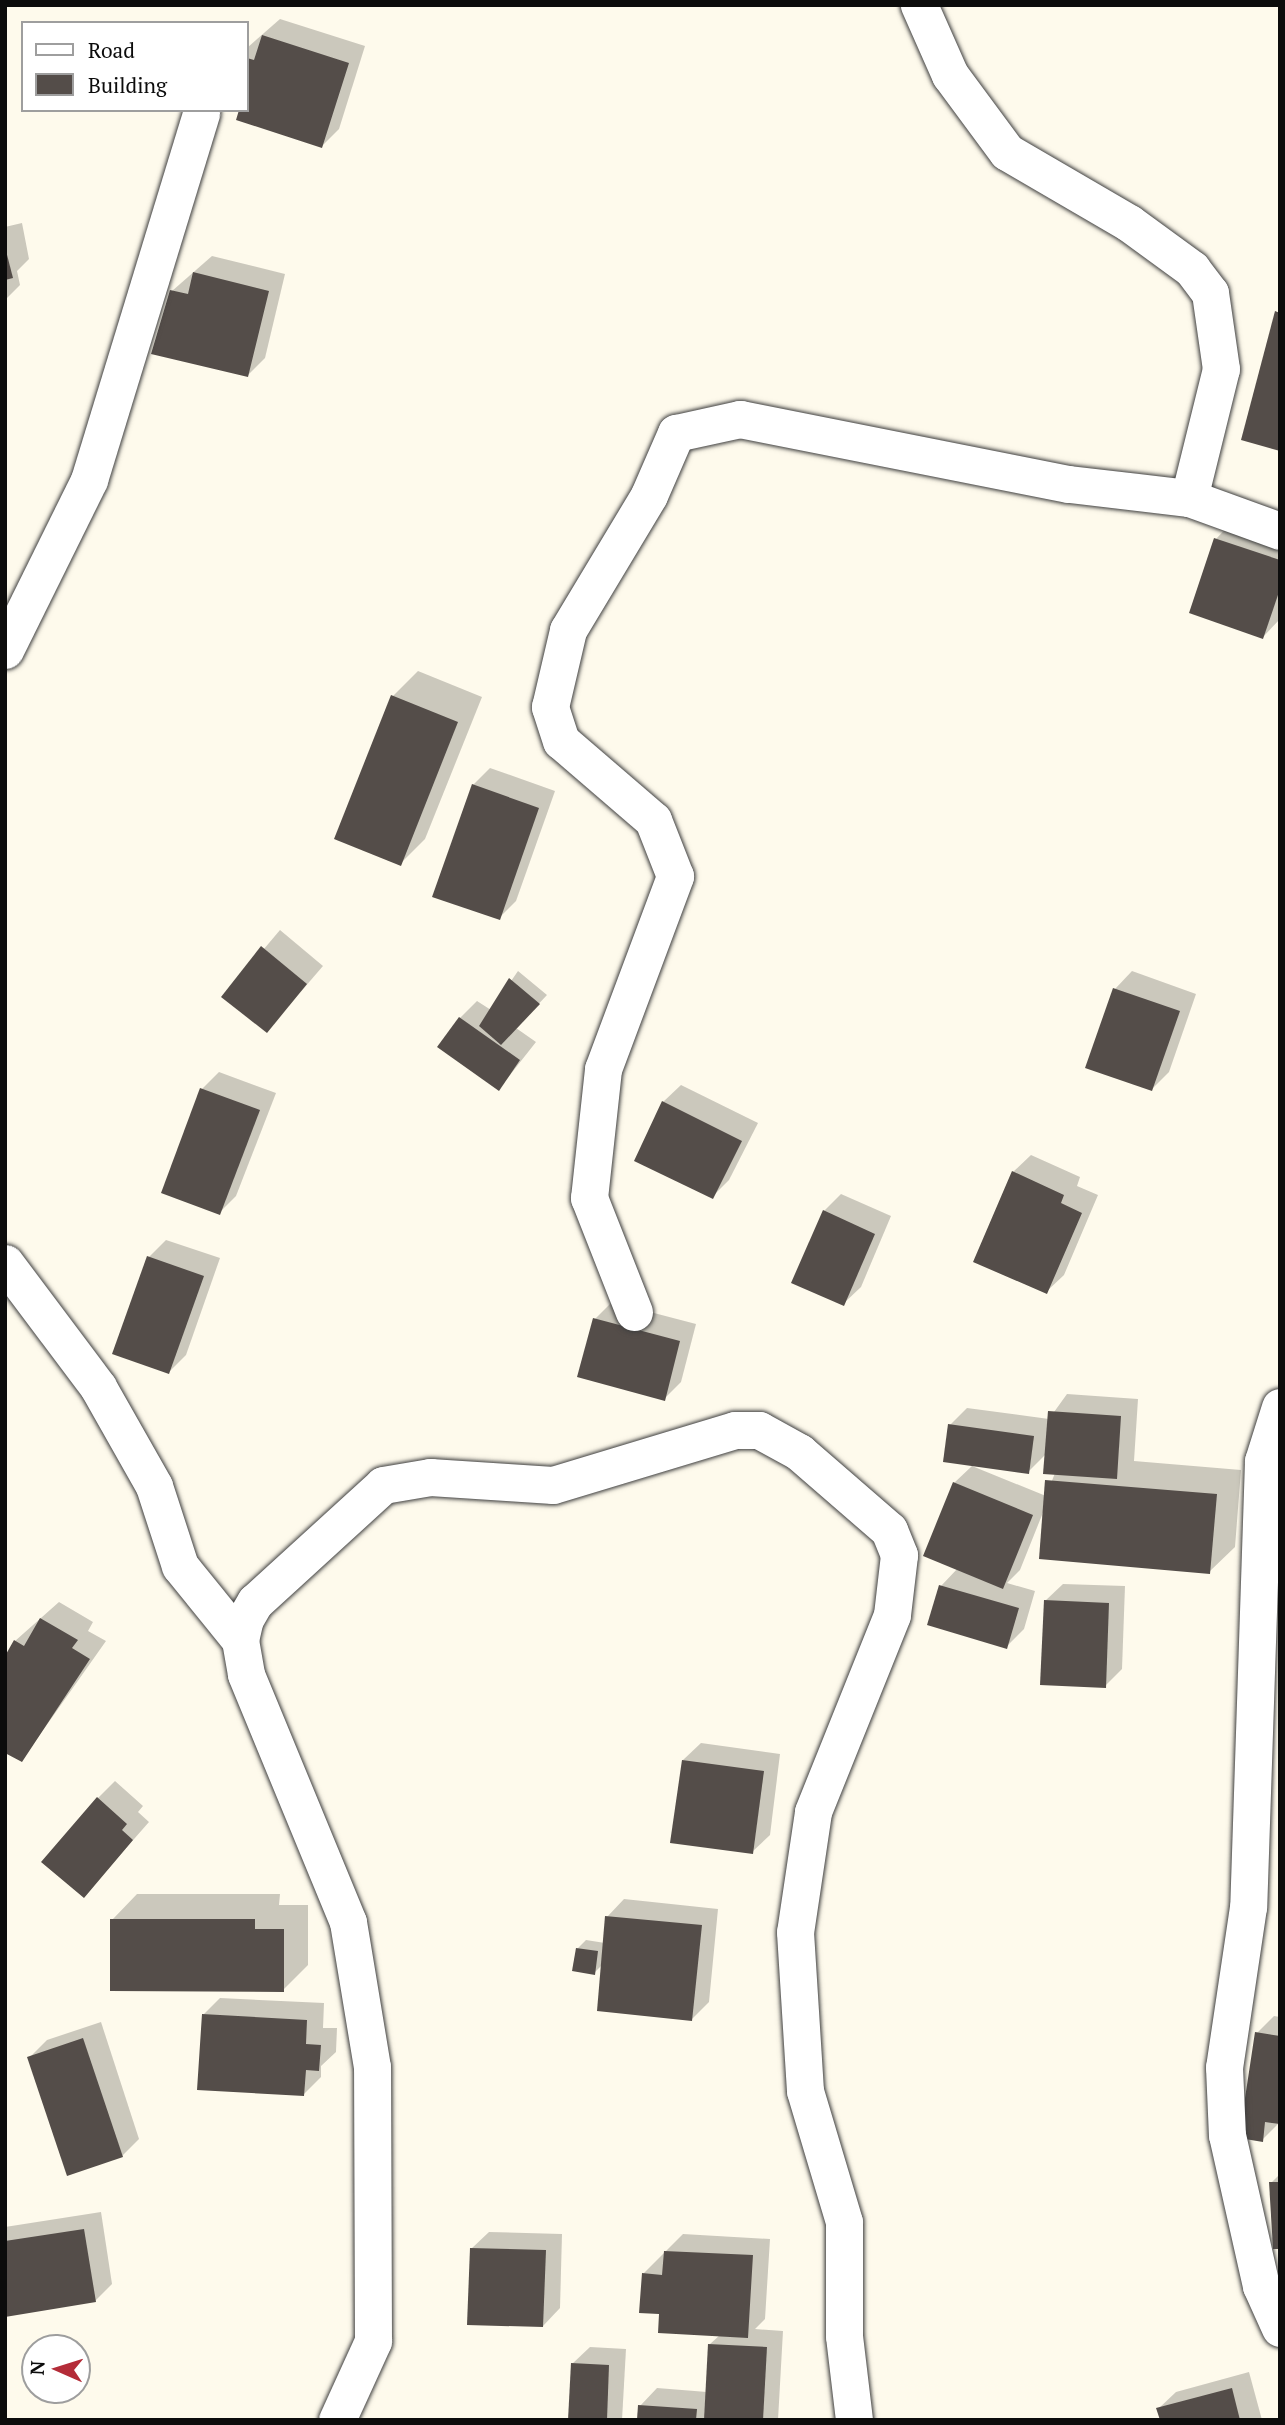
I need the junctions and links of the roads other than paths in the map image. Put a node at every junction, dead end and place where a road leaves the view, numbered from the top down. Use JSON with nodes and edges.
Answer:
{"nodes":[{"id":1,"x":919,"y":5,"type":"edge"},
{"id":2,"x":201,"y":113,"type":"dead end"},
{"id":3,"x":1189,"y":498,"type":"junction"},
{"id":4,"x":1280,"y":531,"type":"edge"},
{"id":5,"x":5,"y":650,"type":"edge"},
{"id":6,"x":5,"y":1263,"type":"edge"},
{"id":7,"x":634,"y":1312,"type":"dead end"},
{"id":8,"x":1280,"y":1407,"type":"edge"},
{"id":9,"x":240,"y":1640,"type":"junction"},
{"id":10,"x":1280,"y":2328,"type":"edge"},
{"id":11,"x":337,"y":2420,"type":"edge"},
{"id":12,"x":854,"y":2420,"type":"edge"}],
"edges":[{"from":1,"to":3,"type":"street"},
{"from":2,"to":5,"type":"street"},
{"from":3,"to":4,"type":"street"},
{"from":3,"to":7,"type":"street"},
{"from":6,"to":9,"type":"street"},
{"from":8,"to":10,"type":"street"},
{"from":9,"to":11,"type":"street"},
{"from":9,"to":12,"type":"street"}]}
